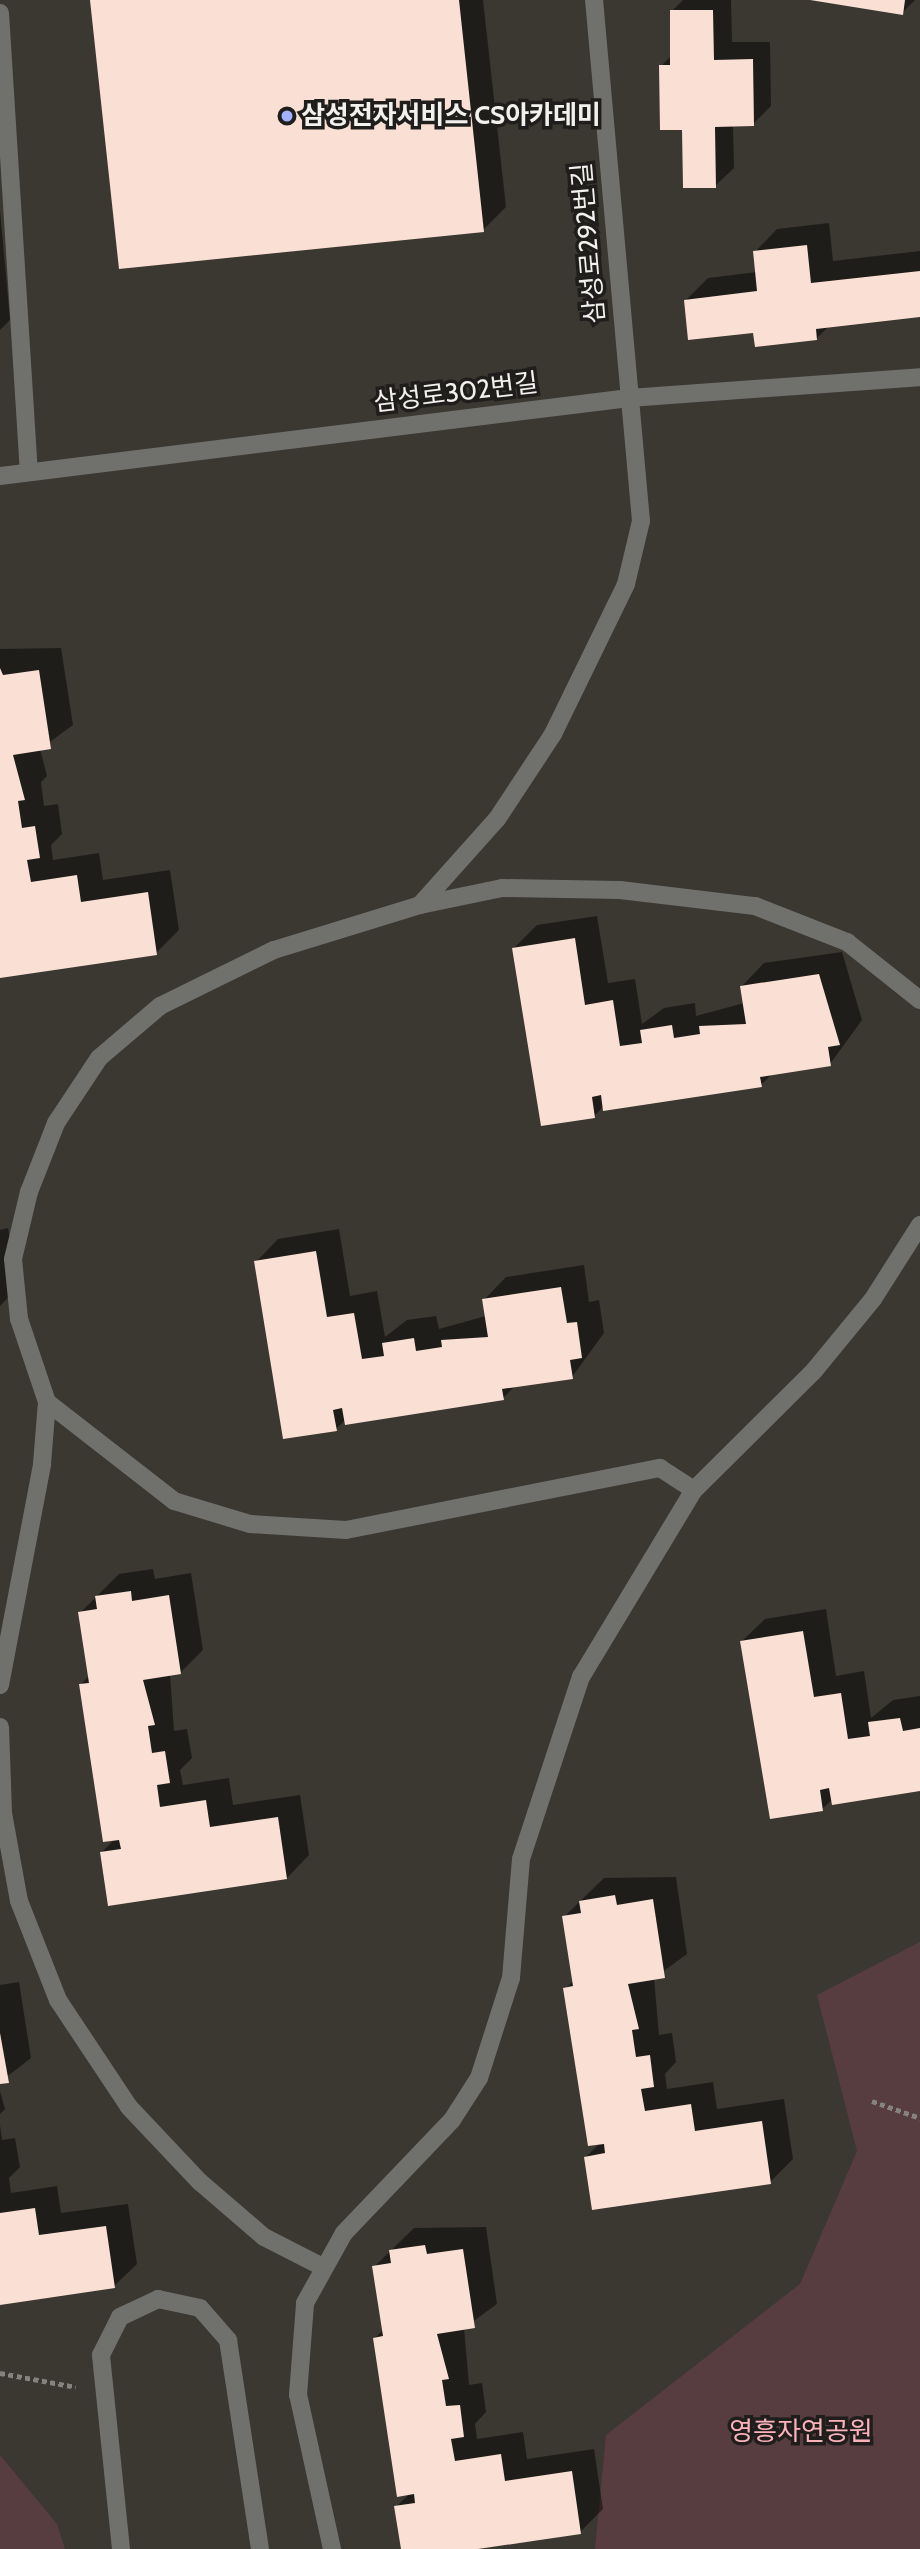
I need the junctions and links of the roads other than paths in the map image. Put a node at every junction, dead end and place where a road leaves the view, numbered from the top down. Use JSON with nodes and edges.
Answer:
{"nodes":[{"id":1,"x":594,"y":0,"type":"edge"},
{"id":2,"x":0,"y":13,"type":"edge"},
{"id":3,"x":920,"y":377,"type":"edge"},
{"id":4,"x":629,"y":398,"type":"junction"},
{"id":5,"x":29,"y":471,"type":"junction"},
{"id":6,"x":0,"y":476,"type":"edge"},
{"id":7,"x":420,"y":905,"type":"junction"},
{"id":8,"x":920,"y":1000,"type":"edge"},
{"id":9,"x":920,"y":1225,"type":"edge"},
{"id":10,"x":47,"y":1402,"type":"junction"},
{"id":11,"x":694,"y":1490,"type":"junction"},
{"id":12,"x":0,"y":1685,"type":"edge"},
{"id":13,"x":0,"y":1727,"type":"edge"},
{"id":14,"x":323,"y":2267,"type":"junction"},
{"id":15,"x":121,"y":2549,"type":"edge"},
{"id":16,"x":260,"y":2549,"type":"edge"},
{"id":17,"x":332,"y":2549,"type":"edge"}],
"edges":[{"from":1,"to":4,"type":"street","name":"삼성로292번길"},
{"from":2,"to":5,"type":"street"},
{"from":3,"to":4,"type":"street","name":"삼성로302번길"},
{"from":4,"to":5,"type":"street","name":"삼성로302번길"},
{"from":4,"to":7,"type":"street","name":"삼성로292번길"},
{"from":5,"to":6,"type":"street","name":"삼성로302번길"},
{"from":7,"to":8,"type":"street"},
{"from":7,"to":10,"type":"street"},
{"from":9,"to":11,"type":"street"},
{"from":10,"to":11,"type":"street"},
{"from":10,"to":12,"type":"street"},
{"from":11,"to":14,"type":"street"},
{"from":13,"to":14,"type":"street"},
{"from":14,"to":17,"type":"street"},
{"from":15,"to":16,"type":"street"}]}
